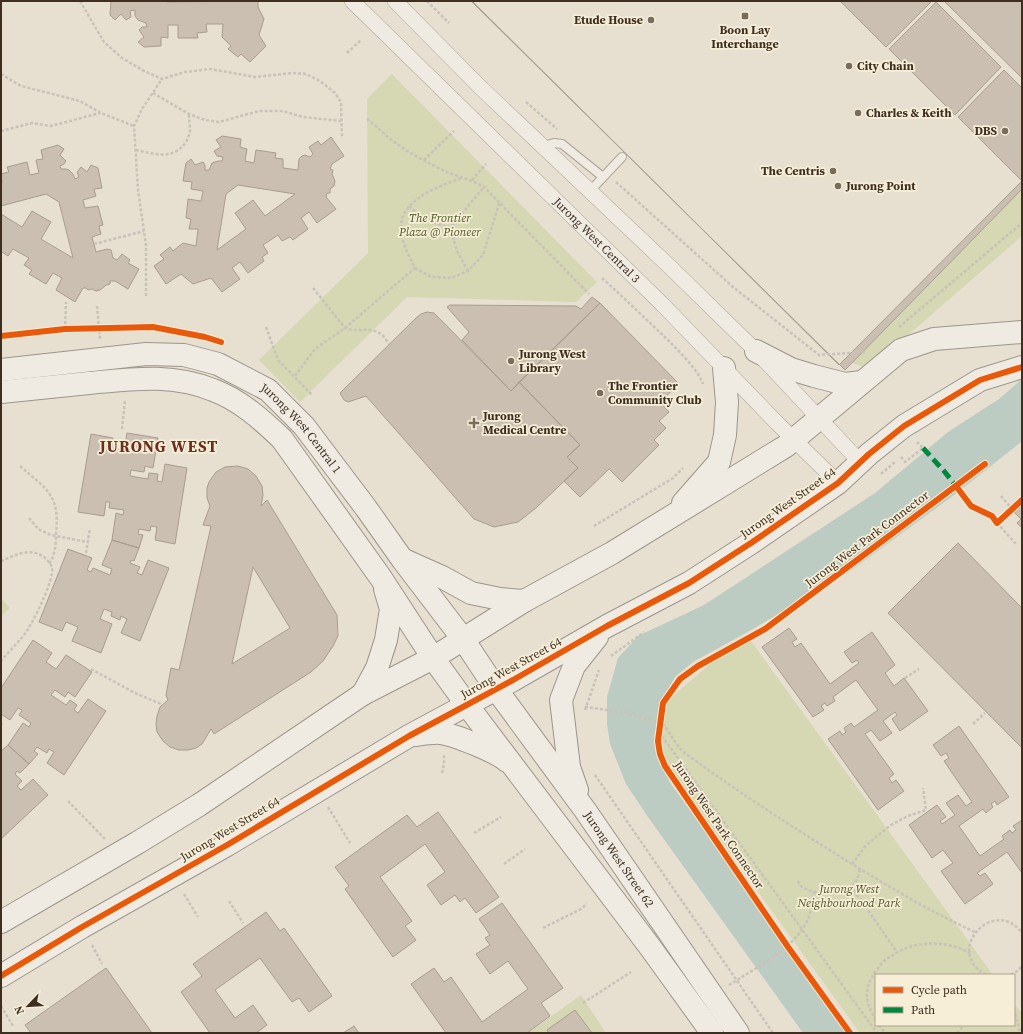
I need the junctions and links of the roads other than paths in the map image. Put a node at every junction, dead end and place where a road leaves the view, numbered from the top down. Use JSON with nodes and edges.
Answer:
{"nodes":[{"id":1,"x":352,"y":1,"type":"edge"},
{"id":2,"x":395,"y":1,"type":"edge"},
{"id":3,"x":543,"y":146,"type":"junction"},
{"id":4,"x":622,"y":157,"type":"dead end"},
{"id":5,"x":605,"y":175,"type":"junction"},
{"id":6,"x":590,"y":191,"type":"junction"},
{"id":7,"x":1022,"y":332,"type":"edge"},
{"id":8,"x":756,"y":351,"type":"junction"},
{"id":9,"x":1022,"y":367,"type":"edge"},
{"id":10,"x":724,"y":368,"type":"junction"},
{"id":11,"x":1,"y":370,"type":"edge"},
{"id":12,"x":862,"y":382,"type":"junction"},
{"id":13,"x":1,"y":392,"type":"edge"},
{"id":14,"x":819,"y":418,"type":"junction"},
{"id":15,"x":794,"y":440,"type":"junction"},
{"id":16,"x":860,"y":462,"type":"junction"},
{"id":17,"x":838,"y":483,"type":"junction"},
{"id":18,"x":672,"y":516,"type":"junction"},
{"id":19,"x":402,"y":559,"type":"junction"},
{"id":20,"x":381,"y":578,"type":"junction"},
{"id":21,"x":524,"y":601,"type":"junction"},
{"id":22,"x":607,"y":626,"type":"junction"},
{"id":23,"x":464,"y":639,"type":"junction"},
{"id":24,"x":433,"y":658,"type":"junction"},
{"id":25,"x":496,"y":689,"type":"junction"},
{"id":26,"x":364,"y":694,"type":"junction"},
{"id":27,"x":467,"y":705,"type":"junction"},
{"id":28,"x":409,"y":736,"type":"junction"},
{"id":29,"x":518,"y":771,"type":"junction"},
{"id":30,"x":585,"y":810,"type":"junction"},
{"id":31,"x":1,"y":922,"type":"edge"},
{"id":32,"x":1,"y":976,"type":"edge"},
{"id":33,"x":712,"y":1033,"type":"edge"},
{"id":34,"x":738,"y":1033,"type":"edge"}],
"edges":[{"from":1,"to":10,"type":"street","name":"Jurong West Central 3"},
{"from":2,"to":3,"type":"street"},
{"from":3,"to":5,"type":"lane"},
{"from":3,"to":6,"type":"street"},
{"from":4,"to":5,"type":"lane"},
{"from":5,"to":6,"type":"lane"},
{"from":6,"to":8,"type":"street"},
{"from":7,"to":12,"type":"street"},
{"from":8,"to":12,"type":"street"},
{"from":8,"to":14,"type":"street"},
{"from":9,"to":16,"type":"street","name":"Jurong West Street 64"},
{"from":10,"to":15,"type":"street","name":"Jurong West Central 3"},
{"from":10,"to":18,"type":"street"},
{"from":11,"to":19,"type":"street","name":"Jurong West Central 1"},
{"from":12,"to":14,"type":"street"},
{"from":13,"to":20,"type":"street","name":"Jurong West Central 1"},
{"from":14,"to":15,"type":"street"},
{"from":14,"to":16,"type":"street"},
{"from":15,"to":17,"type":"street","name":"Jurong West Central 3"},
{"from":15,"to":18,"type":"street"},
{"from":16,"to":17,"type":"street","name":"Jurong West Street 64"},
{"from":17,"to":22,"type":"street","name":"Jurong West Street 64"},
{"from":18,"to":21,"type":"street"},
{"from":19,"to":21,"type":"street"},
{"from":19,"to":23,"type":"street","name":"Jurong West Central 1"},
{"from":20,"to":24,"type":"street","name":"Jurong West Central 1"},
{"from":20,"to":26,"type":"street"},
{"from":21,"to":23,"type":"street"},
{"from":22,"to":25,"type":"street","name":"Jurong West Street 64"},
{"from":22,"to":30,"type":"street"},
{"from":23,"to":24,"type":"street"},
{"from":23,"to":25,"type":"street","name":"Jurong West Central 1"},
{"from":24,"to":26,"type":"street"},
{"from":24,"to":27,"type":"street","name":"Jurong West Central 1"},
{"from":25,"to":27,"type":"street","name":"Jurong West Street 64"},
{"from":25,"to":30,"type":"street","name":"Jurong West Street 62"},
{"from":26,"to":31,"type":"street"},
{"from":27,"to":28,"type":"street","name":"Jurong West Street 64"},
{"from":27,"to":29,"type":"street","name":"Jurong West Street 62"},
{"from":28,"to":29,"type":"street"},
{"from":28,"to":32,"type":"street","name":"Jurong West Street 64"},
{"from":29,"to":33,"type":"street","name":"Jurong West Street 62"},
{"from":30,"to":34,"type":"street","name":"Jurong West Street 62"}]}
